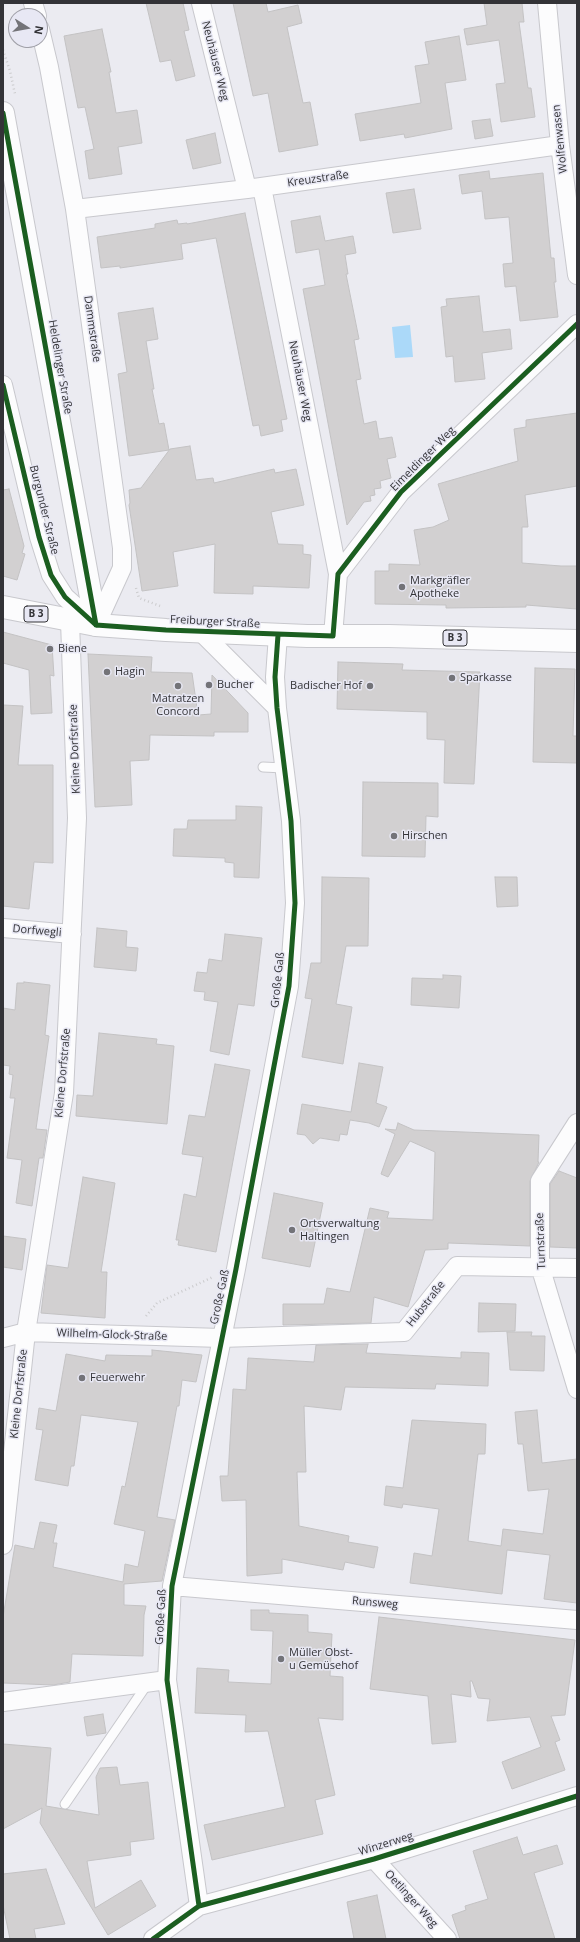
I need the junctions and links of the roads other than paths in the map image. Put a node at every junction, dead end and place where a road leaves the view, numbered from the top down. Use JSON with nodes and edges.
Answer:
{"nodes":[{"id":1,"x":201,"y":3,"type":"edge"},
{"id":2,"x":547,"y":3,"type":"edge"},
{"id":3,"x":44,"y":48,"type":"edge"},
{"id":4,"x":3,"y":113,"type":"edge"},
{"id":5,"x":560,"y":145,"type":"junction"},
{"id":6,"x":254,"y":188,"type":"junction"},
{"id":7,"x":75,"y":209,"type":"junction"},
{"id":8,"x":577,"y":275,"type":"edge"},
{"id":9,"x":577,"y":324,"type":"edge"},
{"id":10,"x":3,"y":385,"type":"edge"},
{"id":11,"x":338,"y":574,"type":"junction"},
{"id":12,"x":3,"y":607,"type":"edge"},
{"id":13,"x":70,"y":621,"type":"junction"},
{"id":14,"x":96,"y":624,"type":"junction"},
{"id":15,"x":201,"y":632,"type":"junction"},
{"id":16,"x":278,"y":635,"type":"junction"},
{"id":17,"x":333,"y":636,"type":"junction"},
{"id":18,"x":577,"y":641,"type":"edge"},
{"id":19,"x":277,"y":708,"type":"junction"},
{"id":20,"x":263,"y":767,"type":"dead end"},
{"id":21,"x":284,"y":768,"type":"junction"},
{"id":22,"x":3,"y":928,"type":"edge"},
{"id":23,"x":72,"y":934,"type":"junction"},
{"id":24,"x":577,"y":1123,"type":"edge"},
{"id":25,"x":540,"y":1266,"type":"junction"},
{"id":26,"x":577,"y":1268,"type":"edge"},
{"id":27,"x":26,"y":1332,"type":"junction"},
{"id":28,"x":3,"y":1338,"type":"edge"},
{"id":29,"x":221,"y":1338,"type":"junction"},
{"id":30,"x":577,"y":1388,"type":"edge"},
{"id":31,"x":3,"y":1546,"type":"edge"},
{"id":32,"x":172,"y":1586,"type":"junction"},
{"id":33,"x":577,"y":1620,"type":"edge"},
{"id":34,"x":167,"y":1680,"type":"junction"},
{"id":35,"x":148,"y":1683,"type":"junction"},
{"id":36,"x":3,"y":1702,"type":"edge"},
{"id":37,"x":575,"y":1801,"type":"edge"},
{"id":38,"x":65,"y":1804,"type":"dead end"},
{"id":39,"x":374,"y":1859,"type":"junction"},
{"id":40,"x":199,"y":1906,"type":"junction"},
{"id":41,"x":153,"y":1939,"type":"edge"},
{"id":42,"x":447,"y":1939,"type":"edge"}],
"edges":[{"from":1,"to":6,"type":"street","name":"Neuhäuser Weg"},
{"from":2,"to":5,"type":"street","name":"Wolfenwasen"},
{"from":3,"to":7,"type":"street","name":"Dammstraße"},
{"from":4,"to":14,"type":"main road","name":"Heldelinger Straße"},
{"from":5,"to":6,"type":"street","name":"Kreuzstraße"},
{"from":5,"to":8,"type":"street","name":"Wolfenwasen"},
{"from":6,"to":7,"type":"street","name":"Kreuzstraße"},
{"from":6,"to":11,"type":"street","name":"Neuhäuser Weg"},
{"from":7,"to":14,"type":"street","name":"Dammstraße"},
{"from":9,"to":11,"type":"street","name":"Eimeldinger Weg"},
{"from":10,"to":14,"type":"street","name":"Burgunder Straße"},
{"from":11,"to":17,"type":"street"},
{"from":12,"to":13,"type":"main road","name":"Freiburger Straße","number":"B 3"},
{"from":13,"to":14,"type":"main road","name":"Freiburger Straße","number":"B 3"},
{"from":13,"to":23,"type":"street","name":"Kleine Dorfstraße"},
{"from":14,"to":15,"type":"main road","name":"Freiburger Straße","number":"B 3"},
{"from":15,"to":16,"type":"main road","name":"Freiburger Straße","number":"B 3"},
{"from":15,"to":19,"type":"street"},
{"from":16,"to":17,"type":"main road","name":"Freiburger Straße","number":"B 3"},
{"from":16,"to":19,"type":"street","name":"Große Gaß"},
{"from":17,"to":18,"type":"main road","name":"Freiburger Straße","number":"B 3"},
{"from":19,"to":21,"type":"street","name":"Große Gaß"},
{"from":20,"to":21,"type":"lane"},
{"from":21,"to":29,"type":"street","name":"Große Gaß"},
{"from":22,"to":23,"type":"street","name":"Dorfwegli"},
{"from":23,"to":27,"type":"street","name":"Kleine Dorfstraße"},
{"from":24,"to":25,"type":"street","name":"Turnstraße"},
{"from":25,"to":26,"type":"street","name":"Hubstraße"},
{"from":25,"to":29,"type":"street","name":"Hubstraße"},
{"from":25,"to":30,"type":"street","name":"Turnstraße"},
{"from":27,"to":28,"type":"street","name":"Wilhelm-Glock-Straße"},
{"from":27,"to":29,"type":"street","name":"Wilhelm-Glock-Straße"},
{"from":27,"to":31,"type":"street","name":"Kleine Dorfstraße"},
{"from":29,"to":32,"type":"street","name":"Große Gaß"},
{"from":32,"to":33,"type":"street","name":"Runsweg"},
{"from":32,"to":34,"type":"street","name":"Große Gaß"},
{"from":34,"to":35,"type":"street"},
{"from":34,"to":40,"type":"street","name":"Große Gaß"},
{"from":35,"to":36,"type":"street"},
{"from":35,"to":38,"type":"lane"},
{"from":37,"to":39,"type":"street","name":"Winzerweg"},
{"from":39,"to":40,"type":"street","name":"Winzerweg"},
{"from":39,"to":42,"type":"street","name":"Oetlinger Weg"},
{"from":40,"to":41,"type":"street"}]}
